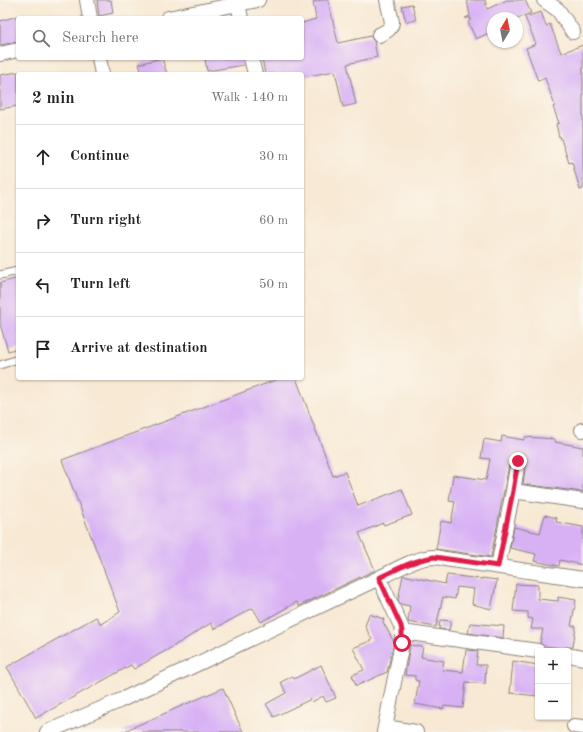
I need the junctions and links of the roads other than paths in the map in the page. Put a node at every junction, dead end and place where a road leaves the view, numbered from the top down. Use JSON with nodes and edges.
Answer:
{"nodes":[{"id":1,"x":87,"y":0,"type":"edge"},
{"id":2,"x":258,"y":0,"type":"edge"},
{"id":3,"x":387,"y":0,"type":"edge"},
{"id":4,"x":544,"y":0,"type":"edge"},
{"id":5,"x":237,"y":2,"type":"edge"},
{"id":6,"x":90,"y":16,"type":"edge"},
{"id":7,"x":177,"y":16,"type":"edge"},
{"id":8,"x":240,"y":16,"type":"edge"},
{"id":9,"x":573,"y":32,"type":"dead end"},
{"id":10,"x":379,"y":35,"type":"dead end"},
{"id":11,"x":16,"y":50,"type":"edge"},
{"id":12,"x":0,"y":54,"type":"edge"},
{"id":13,"x":99,"y":60,"type":"edge"},
{"id":14,"x":252,"y":60,"type":"edge"},
{"id":15,"x":102,"y":72,"type":"edge"},
{"id":16,"x":254,"y":72,"type":"edge"},
{"id":17,"x":16,"y":271,"type":"edge"},
{"id":18,"x":0,"y":275,"type":"edge"},
{"id":19,"x":16,"y":361,"type":"edge"},
{"id":20,"x":0,"y":365,"type":"edge"},
{"id":21,"x":518,"y":461,"type":"dead end"},
{"id":22,"x":513,"y":491,"type":"junction"},
{"id":23,"x":583,"y":501,"type":"edge"},
{"id":24,"x":498,"y":566,"type":"junction"},
{"id":25,"x":379,"y":578,"type":"junction"},
{"id":26,"x":583,"y":580,"type":"edge"},
{"id":27,"x":402,"y":632,"type":"junction"},
{"id":28,"x":535,"y":651,"type":"edge"},
{"id":29,"x":571,"y":656,"type":"edge"},
{"id":30,"x":583,"y":658,"type":"edge"},
{"id":31,"x":384,"y":730,"type":"edge"},
{"id":32,"x":47,"y":732,"type":"edge"},
{"id":33,"x":416,"y":732,"type":"edge"}],
"edges":[{"from":1,"to":6,"type":"street"},
{"from":2,"to":5,"type":"street"},
{"from":3,"to":10,"type":"street"},
{"from":4,"to":9,"type":"street"},
{"from":5,"to":7,"type":"street"},
{"from":5,"to":8,"type":"street"},
{"from":11,"to":12,"type":"street"},
{"from":13,"to":15,"type":"street"},
{"from":14,"to":16,"type":"street"},
{"from":17,"to":18,"type":"lane"},
{"from":19,"to":20,"type":"lane"},
{"from":21,"to":22,"type":"street"},
{"from":22,"to":23,"type":"street"},
{"from":22,"to":24,"type":"street"},
{"from":24,"to":25,"type":"street"},
{"from":24,"to":26,"type":"street"},
{"from":25,"to":27,"type":"street"},
{"from":25,"to":32,"type":"street"},
{"from":27,"to":28,"type":"street"},
{"from":27,"to":31,"type":"street"},
{"from":29,"to":30,"type":"street"},
{"from":31,"to":33,"type":"street"}]}
